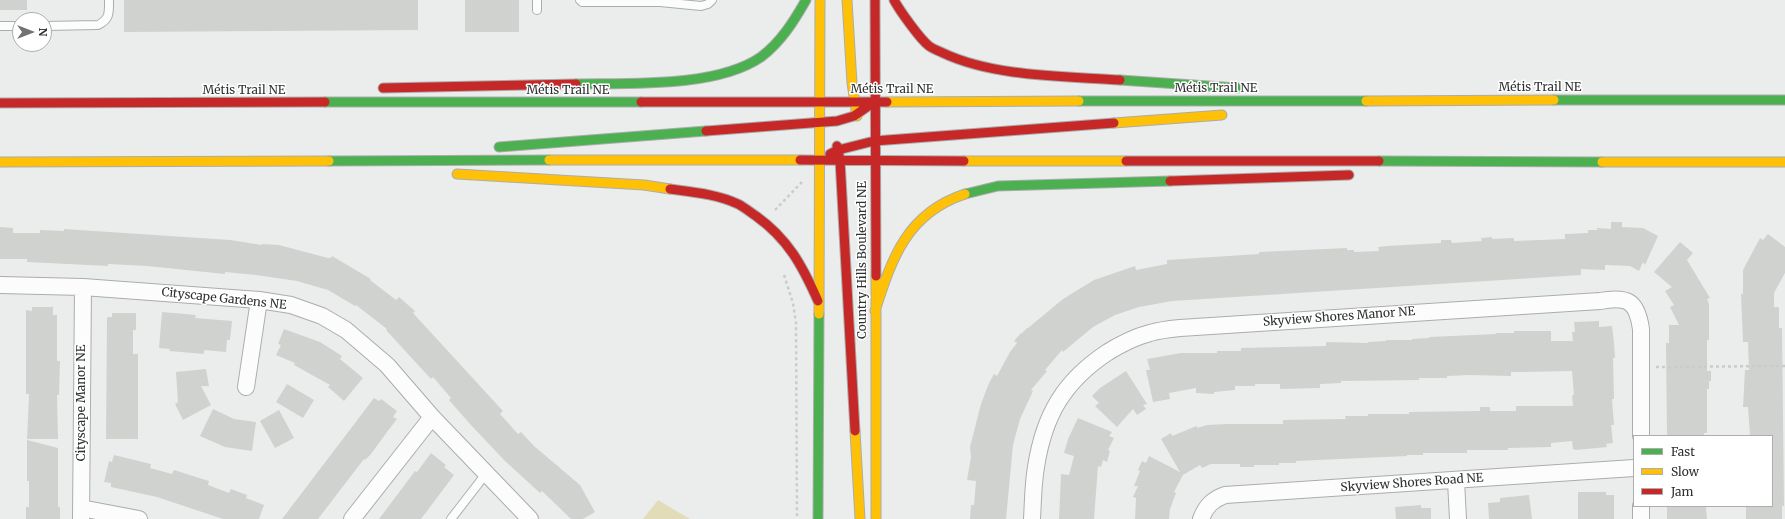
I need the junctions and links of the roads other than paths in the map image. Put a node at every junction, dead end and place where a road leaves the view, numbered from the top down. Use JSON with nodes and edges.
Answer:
{"nodes":[{"id":1,"x":109,"y":0,"type":"edge"},
{"id":2,"x":537,"y":0,"type":"edge"},
{"id":3,"x":580,"y":0,"type":"edge"},
{"id":4,"x":712,"y":0,"type":"edge"},
{"id":5,"x":806,"y":0,"type":"edge"},
{"id":6,"x":820,"y":0,"type":"edge"},
{"id":7,"x":846,"y":0,"type":"edge"},
{"id":8,"x":875,"y":0,"type":"edge"},
{"id":9,"x":894,"y":0,"type":"edge"},
{"id":10,"x":643,"y":1,"type":"edge"},
{"id":11,"x":537,"y":10,"type":"dead end"},
{"id":12,"x":0,"y":26,"type":"edge"},
{"id":13,"x":12,"y":26,"type":"edge"},
{"id":14,"x":52,"y":26,"type":"edge"},
{"id":15,"x":370,"y":88,"type":"dead end"},
{"id":16,"x":1245,"y":88,"type":"dead end"},
{"id":17,"x":252,"y":92,"type":"dead end"},
{"id":18,"x":1300,"y":92,"type":"dead end"},
{"id":19,"x":1382,"y":100,"type":"junction"},
{"id":20,"x":1433,"y":100,"type":"junction"},
{"id":21,"x":1785,"y":100,"type":"edge"},
{"id":22,"x":820,"y":102,"type":"junction"},
{"id":23,"x":854,"y":102,"type":"junction"},
{"id":24,"x":874,"y":102,"type":"junction"},
{"id":25,"x":0,"y":103,"type":"edge"},
{"id":26,"x":144,"y":103,"type":"junction"},
{"id":27,"x":1288,"y":110,"type":"dead end"},
{"id":28,"x":1233,"y":114,"type":"dead end"},
{"id":29,"x":858,"y":119,"type":"junction"},
{"id":30,"x":830,"y":122,"type":"junction"},
{"id":31,"x":820,"y":123,"type":"junction"},
{"id":32,"x":863,"y":139,"type":"junction"},
{"id":33,"x":874,"y":141,"type":"junction"},
{"id":34,"x":486,"y":148,"type":"dead end"},
{"id":35,"x":838,"y":150,"type":"junction"},
{"id":36,"x":446,"y":151,"type":"dead end"},
{"id":37,"x":819,"y":160,"type":"junction"},
{"id":38,"x":840,"y":160,"type":"junction"},
{"id":39,"x":874,"y":160,"type":"junction"},
{"id":40,"x":290,"y":161,"type":"junction"},
{"id":41,"x":0,"y":162,"type":"edge"},
{"id":42,"x":1732,"y":162,"type":"junction"},
{"id":43,"x":1785,"y":162,"type":"edge"},
{"id":44,"x":408,"y":170,"type":"dead end"},
{"id":45,"x":1469,"y":171,"type":"dead end"},
{"id":46,"x":448,"y":173,"type":"dead end"},
{"id":47,"x":1358,"y":175,"type":"dead end"},
{"id":48,"x":0,"y":285,"type":"edge"},
{"id":49,"x":83,"y":287,"type":"junction"},
{"id":50,"x":259,"y":300,"type":"junction"},
{"id":51,"x":818,"y":301,"type":"junction"},
{"id":52,"x":875,"y":311,"type":"junction"},
{"id":53,"x":246,"y":387,"type":"dead end"},
{"id":54,"x":432,"y":417,"type":"junction"},
{"id":55,"x":1641,"y":435,"type":"edge"},
{"id":56,"x":1633,"y":468,"type":"edge"},
{"id":57,"x":485,"y":474,"type":"junction"},
{"id":58,"x":1456,"y":481,"type":"junction"},
{"id":59,"x":1641,"y":507,"type":"edge"},
{"id":60,"x":81,"y":514,"type":"edge"},
{"id":61,"x":139,"y":519,"type":"edge"},
{"id":62,"x":352,"y":519,"type":"edge"},
{"id":63,"x":451,"y":519,"type":"edge"},
{"id":64,"x":530,"y":519,"type":"edge"},
{"id":65,"x":818,"y":519,"type":"edge"},
{"id":66,"x":860,"y":519,"type":"edge"},
{"id":67,"x":876,"y":519,"type":"edge"},
{"id":68,"x":1032,"y":519,"type":"edge"},
{"id":69,"x":1201,"y":519,"type":"edge"},
{"id":70,"x":1458,"y":519,"type":"edge"},
{"id":71,"x":1641,"y":519,"type":"edge"}],
"edges":[{"from":1,"to":14,"type":"lane"},
{"from":2,"to":11,"type":"lane"},
{"from":3,"to":10,"type":"lane"},
{"from":4,"to":10,"type":"lane"},
{"from":5,"to":15,"type":"main road"},
{"from":6,"to":22,"type":"main road"},
{"from":7,"to":23,"type":"main road"},
{"from":8,"to":24,"type":"main road","name":"Country Hills Boulevard NE"},
{"from":9,"to":16,"type":"main road"},
{"from":12,"to":13,"type":"lane"},
{"from":17,"to":26,"type":"main road"},
{"from":18,"to":20,"type":"main road"},
{"from":19,"to":20,"type":"main road","name":"Métis Trail NE"},
{"from":19,"to":24,"type":"main road","name":"Métis Trail NE"},
{"from":19,"to":27,"type":"main road"},
{"from":20,"to":21,"type":"main road","name":"Métis Trail NE"},
{"from":22,"to":23,"type":"main road","name":"Métis Trail NE"},
{"from":22,"to":26,"type":"main road","name":"Métis Trail NE"},
{"from":22,"to":30,"type":"main road"},
{"from":22,"to":31,"type":"main road"},
{"from":23,"to":24,"type":"main road","name":"Métis Trail NE"},
{"from":23,"to":29,"type":"main road"},
{"from":24,"to":29,"type":"main road"},
{"from":24,"to":33,"type":"main road","name":"Country Hills Boulevard NE"},
{"from":25,"to":26,"type":"main road","name":"Métis Trail NE"},
{"from":28,"to":33,"type":"main road"},
{"from":29,"to":30,"type":"main road"},
{"from":30,"to":31,"type":"main road"},
{"from":30,"to":35,"type":"main road"},
{"from":31,"to":34,"type":"main road"},
{"from":31,"to":37,"type":"main road"},
{"from":32,"to":33,"type":"main road"},
{"from":32,"to":35,"type":"main road"},
{"from":32,"to":39,"type":"main road"},
{"from":33,"to":39,"type":"main road","name":"Country Hills Boulevard NE"},
{"from":35,"to":37,"type":"main road"},
{"from":35,"to":38,"type":"main road"},
{"from":36,"to":40,"type":"main road"},
{"from":37,"to":38,"type":"main road"},
{"from":37,"to":40,"type":"main road"},
{"from":37,"to":51,"type":"main road"},
{"from":38,"to":39,"type":"main road"},
{"from":38,"to":66,"type":"main road"},
{"from":39,"to":42,"type":"main road"},
{"from":39,"to":52,"type":"main road","name":"Country Hills Boulevard NE"},
{"from":40,"to":41,"type":"main road"},
{"from":40,"to":44,"type":"main road"},
{"from":42,"to":43,"type":"main road"},
{"from":42,"to":45,"type":"main road"},
{"from":46,"to":51,"type":"main road"},
{"from":47,"to":52,"type":"main road"},
{"from":48,"to":49,"type":"street","name":"Cityscape Gardens NE"},
{"from":49,"to":50,"type":"street","name":"Cityscape Gardens NE"},
{"from":49,"to":60,"type":"street","name":"Cityscape Manor NE"},
{"from":50,"to":53,"type":"street"},
{"from":50,"to":54,"type":"street","name":"Cityscape Gardens NE"},
{"from":51,"to":65,"type":"main road"},
{"from":52,"to":67,"type":"main road","name":"Country Hills Boulevard NE"},
{"from":54,"to":57,"type":"street","name":"Cityscape Gardens NE"},
{"from":54,"to":62,"type":"street"},
{"from":55,"to":68,"type":"street","name":"Skyview Shores Manor NE"},
{"from":56,"to":58,"type":"street","name":"Skyview Shores Road NE"},
{"from":57,"to":63,"type":"lane"},
{"from":57,"to":64,"type":"street","name":"Cityscape Gardens NE"},
{"from":58,"to":69,"type":"street","name":"Skyview Shores Road NE"},
{"from":58,"to":70,"type":"street"},
{"from":59,"to":71,"type":"street"},
{"from":60,"to":61,"type":"street"}]}
